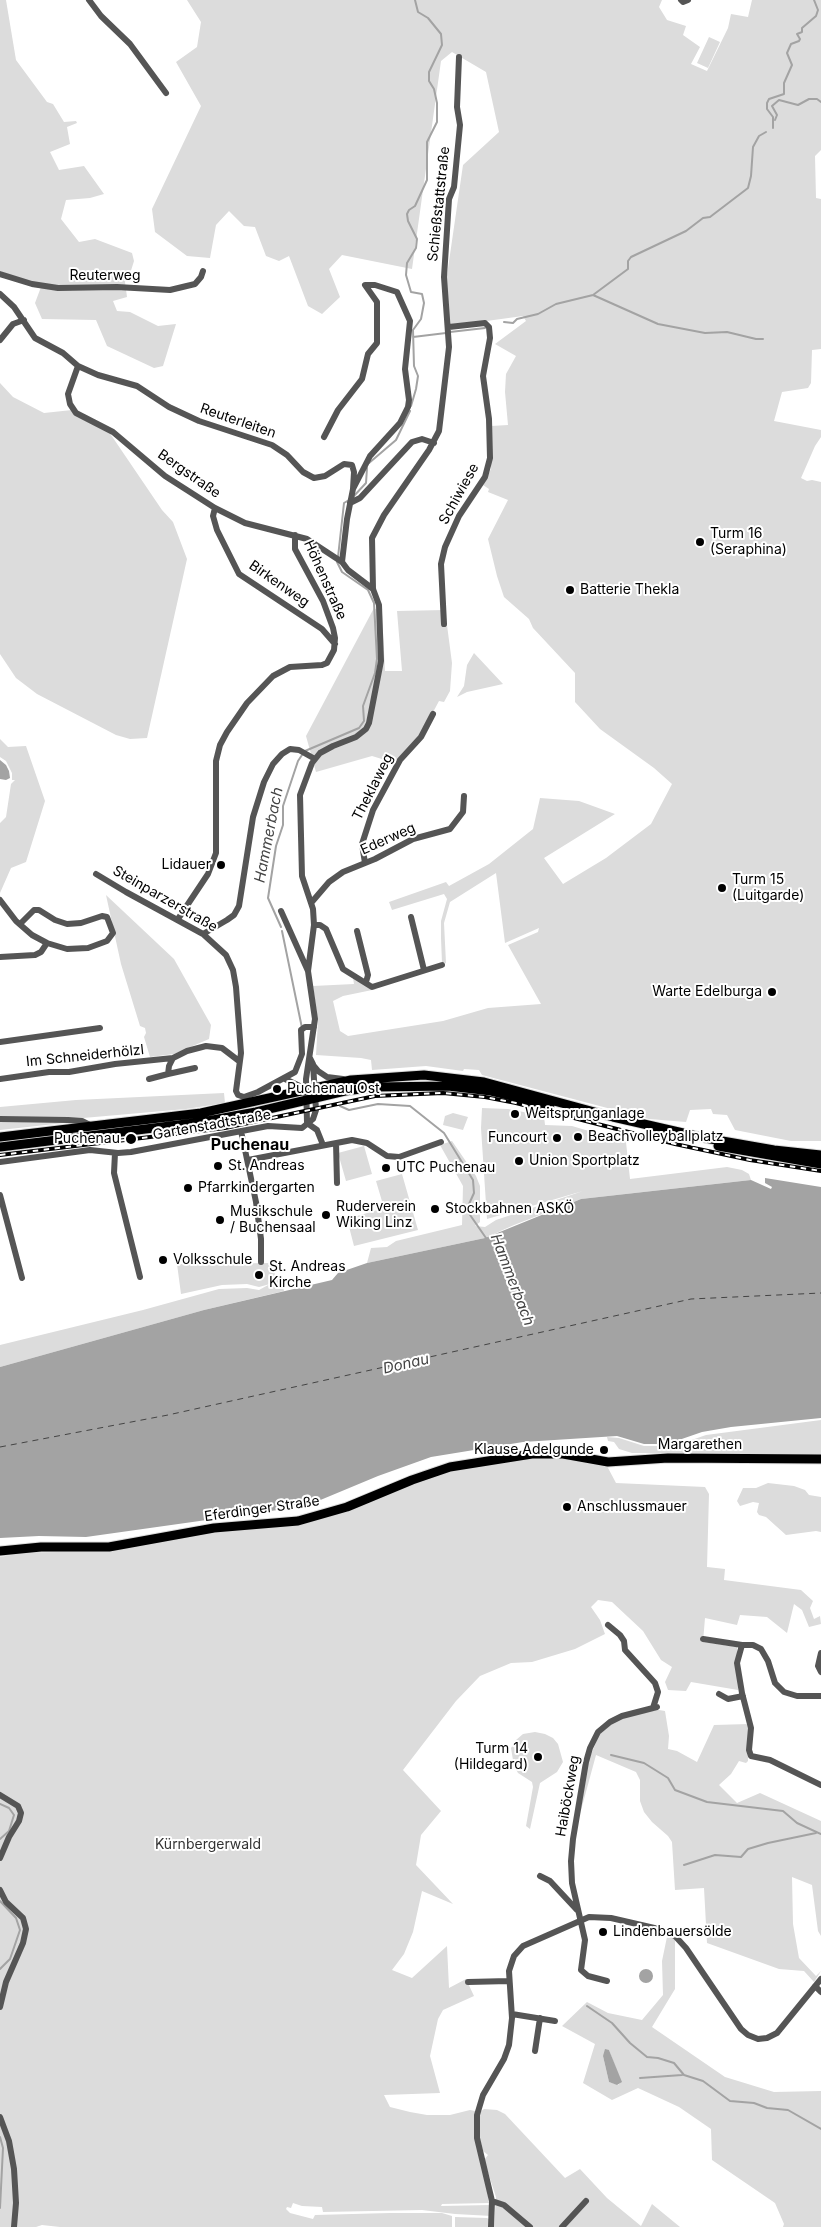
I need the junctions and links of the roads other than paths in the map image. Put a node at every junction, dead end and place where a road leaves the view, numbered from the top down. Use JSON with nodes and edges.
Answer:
{"nodes":[{"id":1,"x":89,"y":0,"type":"edge"},
{"id":2,"x":680,"y":0,"type":"edge"},
{"id":3,"x":688,"y":0,"type":"edge"},
{"id":4,"x":459,"y":57,"type":"dead end"},
{"id":5,"x":166,"y":93,"type":"dead end"},
{"id":6,"x":203,"y":271,"type":"dead end"},
{"id":7,"x":0,"y":274,"type":"edge"},
{"id":8,"x":0,"y":294,"type":"edge"},
{"id":9,"x":24,"y":320,"type":"junction"},
{"id":10,"x":449,"y":331,"type":"junction"},
{"id":11,"x":0,"y":340,"type":"edge"},
{"id":12,"x":78,"y":366,"type":"junction"},
{"id":13,"x":324,"y":437,"type":"dead end"},
{"id":14,"x":434,"y":442,"type":"junction"},
{"id":15,"x":352,"y":497,"type":"junction"},
{"id":16,"x":216,"y":508,"type":"junction"},
{"id":17,"x":295,"y":535,"type":"junction"},
{"id":18,"x":339,"y":560,"type":"junction"},
{"id":19,"x":373,"y":589,"type":"junction"},
{"id":20,"x":444,"y":624,"type":"dead end"},
{"id":21,"x":334,"y":644,"type":"junction"},
{"id":22,"x":433,"y":714,"type":"dead end"},
{"id":23,"x":312,"y":757,"type":"junction"},
{"id":24,"x":464,"y":796,"type":"dead end"},
{"id":25,"x":365,"y":864,"type":"junction"},
{"id":26,"x":96,"y":874,"type":"dead end"},
{"id":27,"x":0,"y":900,"type":"edge"},
{"id":28,"x":311,"y":903,"type":"junction"},
{"id":29,"x":280,"y":911,"type":"dead end"},
{"id":30,"x":411,"y":917,"type":"dead end"},
{"id":31,"x":178,"y":919,"type":"junction"},
{"id":32,"x":20,"y":924,"type":"junction"},
{"id":33,"x":314,"y":925,"type":"junction"},
{"id":34,"x":357,"y":931,"type":"dead end"},
{"id":35,"x":203,"y":934,"type":"junction"},
{"id":36,"x":47,"y":943,"type":"junction"},
{"id":37,"x":0,"y":957,"type":"edge"},
{"id":38,"x":442,"y":965,"type":"dead end"},
{"id":39,"x":424,"y":970,"type":"junction"},
{"id":40,"x":308,"y":971,"type":"junction"},
{"id":41,"x":366,"y":982,"type":"junction"},
{"id":42,"x":314,"y":1027,"type":"junction"},
{"id":43,"x":100,"y":1028,"type":"dead end"},
{"id":44,"x":0,"y":1042,"type":"edge"},
{"id":45,"x":174,"y":1058,"type":"junction"},
{"id":46,"x":239,"y":1061,"type":"junction"},
{"id":47,"x":312,"y":1061,"type":"junction"},
{"id":48,"x":195,"y":1068,"type":"dead end"},
{"id":49,"x":168,"y":1074,"type":"junction"},
{"id":50,"x":0,"y":1079,"type":"edge"},
{"id":51,"x":149,"y":1079,"type":"dead end"},
{"id":52,"x":285,"y":1079,"type":"junction"},
{"id":53,"x":351,"y":1080,"type":"junction"},
{"id":54,"x":310,"y":1088,"type":"junction"},
{"id":55,"x":258,"y":1092,"type":"junction"},
{"id":56,"x":311,"y":1098,"type":"junction"},
{"id":57,"x":253,"y":1103,"type":"junction"},
{"id":58,"x":287,"y":1105,"type":"junction"},
{"id":59,"x":307,"y":1116,"type":"junction"},
{"id":60,"x":0,"y":1120,"type":"edge"},
{"id":61,"x":307,"y":1124,"type":"junction"},
{"id":62,"x":93,"y":1126,"type":"junction"},
{"id":63,"x":241,"y":1131,"type":"junction"},
{"id":64,"x":0,"y":1137,"type":"edge"},
{"id":65,"x":441,"y":1142,"type":"dead end"},
{"id":66,"x":336,"y":1143,"type":"junction"},
{"id":67,"x":323,"y":1145,"type":"junction"},
{"id":68,"x":0,"y":1147,"type":"edge"},
{"id":69,"x":114,"y":1153,"type":"junction"},
{"id":70,"x":821,"y":1155,"type":"edge"},
{"id":71,"x":248,"y":1160,"type":"junction"},
{"id":72,"x":0,"y":1162,"type":"edge"},
{"id":73,"x":821,"y":1164,"type":"edge"},
{"id":74,"x":337,"y":1183,"type":"dead end"},
{"id":75,"x":0,"y":1195,"type":"edge"},
{"id":76,"x":261,"y":1262,"type":"dead end"},
{"id":77,"x":140,"y":1277,"type":"dead end"},
{"id":78,"x":22,"y":1278,"type":"dead end"},
{"id":79,"x":580,"y":1457,"type":"joint"},
{"id":80,"x":821,"y":1459,"type":"edge"},
{"id":81,"x":0,"y":1551,"type":"edge"},
{"id":82,"x":608,"y":1625,"type":"dead end"},
{"id":83,"x":703,"y":1639,"type":"dead end"},
{"id":84,"x":742,"y":1645,"type":"junction"},
{"id":85,"x":821,"y":1653,"type":"edge"},
{"id":86,"x":821,"y":1672,"type":"edge"},
{"id":87,"x":719,"y":1694,"type":"dead end"},
{"id":88,"x":743,"y":1696,"type":"junction"},
{"id":89,"x":821,"y":1696,"type":"edge"},
{"id":90,"x":821,"y":1785,"type":"edge"},
{"id":91,"x":0,"y":1794,"type":"edge"},
{"id":92,"x":0,"y":1858,"type":"edge"},
{"id":93,"x":540,"y":1876,"type":"dead end"},
{"id":94,"x":0,"y":1890,"type":"edge"},
{"id":95,"x":577,"y":1910,"type":"junction"},
{"id":96,"x":579,"y":1920,"type":"junction"},
{"id":97,"x":821,"y":1979,"type":"edge"},
{"id":98,"x":509,"y":1981,"type":"junction"},
{"id":99,"x":607,"y":1981,"type":"dead end"},
{"id":100,"x":468,"y":1982,"type":"dead end"},
{"id":101,"x":815,"y":1986,"type":"junction"},
{"id":102,"x":821,"y":1992,"type":"edge"},
{"id":103,"x":0,"y":2007,"type":"edge"},
{"id":104,"x":512,"y":2014,"type":"junction"},
{"id":105,"x":540,"y":2018,"type":"junction"},
{"id":106,"x":555,"y":2021,"type":"dead end"},
{"id":107,"x":535,"y":2051,"type":"dead end"},
{"id":108,"x":0,"y":2117,"type":"edge"},
{"id":109,"x":492,"y":2200,"type":"junction"},
{"id":110,"x":586,"y":2201,"type":"dead end"},
{"id":111,"x":14,"y":2227,"type":"edge"},
{"id":112,"x":491,"y":2227,"type":"edge"},
{"id":113,"x":530,"y":2227,"type":"edge"},
{"id":114,"x":562,"y":2227,"type":"edge"}],
"edges":[{"from":1,"to":5,"type":"street"},
{"from":2,"to":3,"type":"street"},
{"from":4,"to":10,"type":"street","name":"Schießstattstraße"},
{"from":6,"to":7,"type":"street","name":"Reuterweg"},
{"from":8,"to":9,"type":"street"},
{"from":9,"to":11,"type":"street"},
{"from":9,"to":12,"type":"street"},
{"from":10,"to":14,"type":"street","name":"Schießstattstraße"},
{"from":10,"to":20,"type":"street","name":"Schiwiese"},
{"from":12,"to":15,"type":"street","name":"Reuterleiten"},
{"from":12,"to":16,"type":"street","name":"Bergstraße"},
{"from":13,"to":15,"type":"street"},
{"from":14,"to":15,"type":"street"},
{"from":14,"to":19,"type":"street","name":"Schießstattstraße"},
{"from":15,"to":18,"type":"street"},
{"from":16,"to":17,"type":"street","name":"Bergstraße"},
{"from":16,"to":21,"type":"street","name":"Birkenweg"},
{"from":17,"to":18,"type":"street","name":"Bergstraße"},
{"from":17,"to":21,"type":"street","name":"Höhenstraße"},
{"from":18,"to":19,"type":"street","name":"Bergstraße"},
{"from":19,"to":23,"type":"street","name":"Schießstattstraße"},
{"from":21,"to":31,"type":"street"},
{"from":22,"to":25,"type":"street","name":"Theklaweg"},
{"from":23,"to":28,"type":"street"},
{"from":23,"to":35,"type":"street"},
{"from":24,"to":25,"type":"street","name":"Ederweg"},
{"from":25,"to":28,"type":"street","name":"Ederweg"},
{"from":26,"to":31,"type":"street","name":"Steinparzerstraße"},
{"from":27,"to":32,"type":"street"},
{"from":28,"to":33,"type":"street"},
{"from":29,"to":40,"type":"street"},
{"from":30,"to":39,"type":"street"},
{"from":31,"to":35,"type":"street","name":"Steinparzerstraße"},
{"from":32,"to":36,"type":"street"},
{"from":32,"to":36,"type":"street"},
{"from":33,"to":40,"type":"street"},
{"from":33,"to":41,"type":"street"},
{"from":34,"to":41,"type":"street"},
{"from":35,"to":46,"type":"street","name":"Steinparzerstraße"},
{"from":36,"to":37,"type":"street"},
{"from":38,"to":39,"type":"street"},
{"from":39,"to":41,"type":"street"},
{"from":40,"to":42,"type":"street"},
{"from":42,"to":47,"type":"street"},
{"from":42,"to":52,"type":"street"},
{"from":43,"to":44,"type":"street"},
{"from":45,"to":46,"type":"street","name":"Im Schneiderhölzl"},
{"from":45,"to":49,"type":"street"},
{"from":45,"to":50,"type":"street","name":"Im Schneiderhölzl"},
{"from":46,"to":55,"type":"street","name":"Steinparzerstraße"},
{"from":47,"to":53,"type":"street"},
{"from":47,"to":54,"type":"street"},
{"from":48,"to":49,"type":"street"},
{"from":49,"to":51,"type":"street"},
{"from":52,"to":54,"type":"street"},
{"from":52,"to":55,"type":"street"},
{"from":53,"to":54,"type":"main road"},
{"from":53,"to":70,"type":"main road"},
{"from":54,"to":56,"type":"street"},
{"from":54,"to":57,"type":"main road"},
{"from":55,"to":57,"type":"street"},
{"from":56,"to":58,"type":"main road"},
{"from":56,"to":59,"type":"street"},
{"from":56,"to":61,"type":"street"},
{"from":56,"to":73,"type":"main road"},
{"from":57,"to":62,"type":"main road"},
{"from":58,"to":59,"type":"street"},
{"from":58,"to":68,"type":"main road"},
{"from":59,"to":61,"type":"street"},
{"from":60,"to":62,"type":"street"},
{"from":61,"to":63,"type":"street","name":"Gartenstadtstraße"},
{"from":61,"to":67,"type":"street"},
{"from":62,"to":64,"type":"main road"},
{"from":63,"to":69,"type":"street","name":"Gartenstadtstraße"},
{"from":63,"to":71,"type":"street"},
{"from":65,"to":66,"type":"street"},
{"from":66,"to":67,"type":"street"},
{"from":66,"to":74,"type":"street"},
{"from":67,"to":71,"type":"street"},
{"from":69,"to":72,"type":"street","name":"Gartenstadtstraße"},
{"from":69,"to":77,"type":"street"},
{"from":71,"to":76,"type":"street"},
{"from":75,"to":78,"type":"street"},
{"from":79,"to":80,"type":"main road","name":"Margarethen"},
{"from":79,"to":81,"type":"main road","name":"Eferdinger Straße"},
{"from":82,"to":95,"type":"street","name":"Haiböckweg"},
{"from":83,"to":84,"type":"street"},
{"from":84,"to":88,"type":"street"},
{"from":84,"to":89,"type":"street"},
{"from":85,"to":86,"type":"street"},
{"from":87,"to":88,"type":"street"},
{"from":88,"to":90,"type":"street"},
{"from":91,"to":92,"type":"street"},
{"from":93,"to":95,"type":"street"},
{"from":94,"to":103,"type":"street"},
{"from":95,"to":96,"type":"street","name":"Haiböckweg"},
{"from":96,"to":98,"type":"street"},
{"from":96,"to":99,"type":"street","name":"Haiböckweg"},
{"from":96,"to":101,"type":"street"},
{"from":97,"to":101,"type":"street"},
{"from":98,"to":100,"type":"street"},
{"from":98,"to":104,"type":"street"},
{"from":101,"to":102,"type":"street"},
{"from":104,"to":105,"type":"street"},
{"from":104,"to":109,"type":"street"},
{"from":105,"to":106,"type":"street"},
{"from":105,"to":107,"type":"street"},
{"from":108,"to":111,"type":"street"},
{"from":109,"to":112,"type":"street"},
{"from":109,"to":113,"type":"street"},
{"from":110,"to":114,"type":"street"}]}
